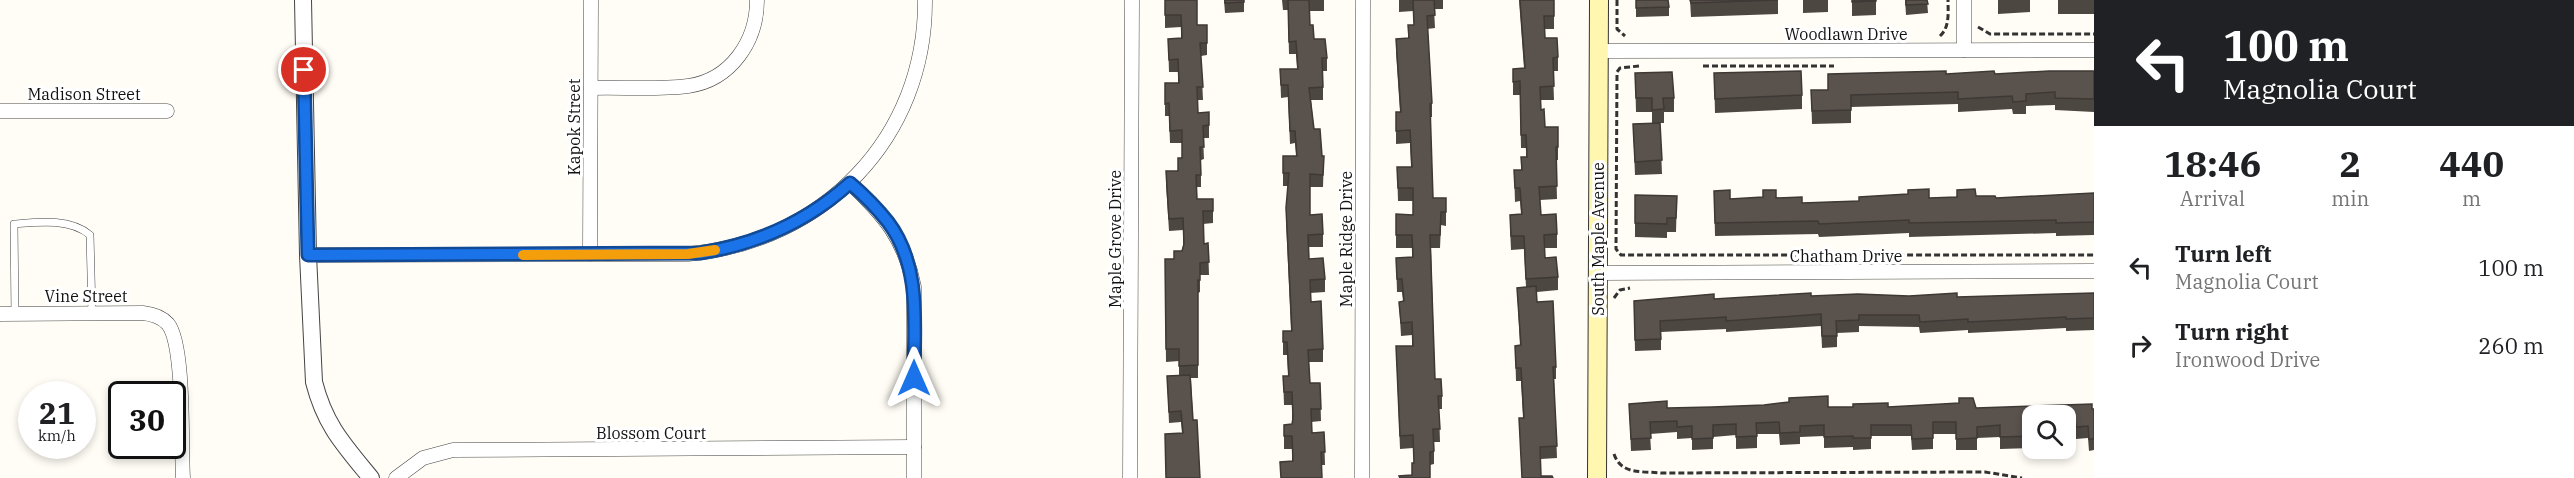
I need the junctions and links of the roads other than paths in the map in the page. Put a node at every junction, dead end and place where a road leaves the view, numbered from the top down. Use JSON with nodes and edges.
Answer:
{"nodes":[{"id":1,"x":303,"y":0,"type":"edge"},
{"id":2,"x":591,"y":0,"type":"edge"},
{"id":3,"x":758,"y":0,"type":"edge"},
{"id":4,"x":925,"y":0,"type":"edge"},
{"id":5,"x":1132,"y":0,"type":"edge"},
{"id":6,"x":1363,"y":0,"type":"edge"},
{"id":7,"x":1599,"y":0,"type":"edge"},
{"id":8,"x":1964,"y":0,"type":"edge"},
{"id":9,"x":1964,"y":50,"type":"junction"},
{"id":10,"x":2094,"y":50,"type":"edge"},
{"id":11,"x":1598,"y":51,"type":"junction"},
{"id":12,"x":591,"y":88,"type":"junction"},
{"id":13,"x":0,"y":111,"type":"edge"},
{"id":14,"x":167,"y":111,"type":"dead end"},
{"id":15,"x":850,"y":183,"type":"junction"},
{"id":16,"x":590,"y":254,"type":"junction"},
{"id":17,"x":308,"y":255,"type":"junction"},
{"id":18,"x":2094,"y":271,"type":"edge"},
{"id":19,"x":1598,"y":273,"type":"junction"},
{"id":20,"x":92,"y":313,"type":"junction"},
{"id":21,"x":0,"y":314,"type":"edge"},
{"id":22,"x":15,"y":314,"type":"junction"},
{"id":23,"x":914,"y":447,"type":"junction"},
{"id":24,"x":183,"y":478,"type":"edge"},
{"id":25,"x":370,"y":478,"type":"edge"},
{"id":26,"x":396,"y":478,"type":"edge"},
{"id":27,"x":914,"y":478,"type":"edge"},
{"id":28,"x":1131,"y":478,"type":"edge"},
{"id":29,"x":1362,"y":478,"type":"edge"},
{"id":30,"x":1597,"y":478,"type":"edge"}],
"edges":[{"from":1,"to":17,"type":"street"},
{"from":2,"to":12,"type":"street","name":"Kapok Street"},
{"from":3,"to":12,"type":"street"},
{"from":4,"to":15,"type":"street"},
{"from":5,"to":28,"type":"street","name":"Maple Grove Drive"},
{"from":6,"to":29,"type":"street","name":"Maple Ridge Drive"},
{"from":7,"to":11,"type":"main road","name":"South Maple Avenue"},
{"from":8,"to":9,"type":"street"},
{"from":9,"to":10,"type":"street","name":"Woodlawn Drive"},
{"from":9,"to":11,"type":"street","name":"Woodlawn Drive"},
{"from":11,"to":19,"type":"main road","name":"South Maple Avenue"},
{"from":12,"to":16,"type":"street","name":"Kapok Street"},
{"from":13,"to":14,"type":"street","name":"Madison Street"},
{"from":15,"to":16,"type":"street"},
{"from":15,"to":23,"type":"street"},
{"from":16,"to":17,"type":"street"},
{"from":17,"to":25,"type":"street"},
{"from":18,"to":19,"type":"street","name":"Chatham Drive"},
{"from":19,"to":30,"type":"main road","name":"South Maple Avenue"},
{"from":20,"to":22,"type":"street","name":"Vine Street"},
{"from":20,"to":22,"type":"lane"},
{"from":20,"to":24,"type":"street","name":"Vine Street"},
{"from":21,"to":22,"type":"street","name":"Vine Street"},
{"from":23,"to":26,"type":"street","name":"Blossom Court"},
{"from":23,"to":27,"type":"street"}]}
